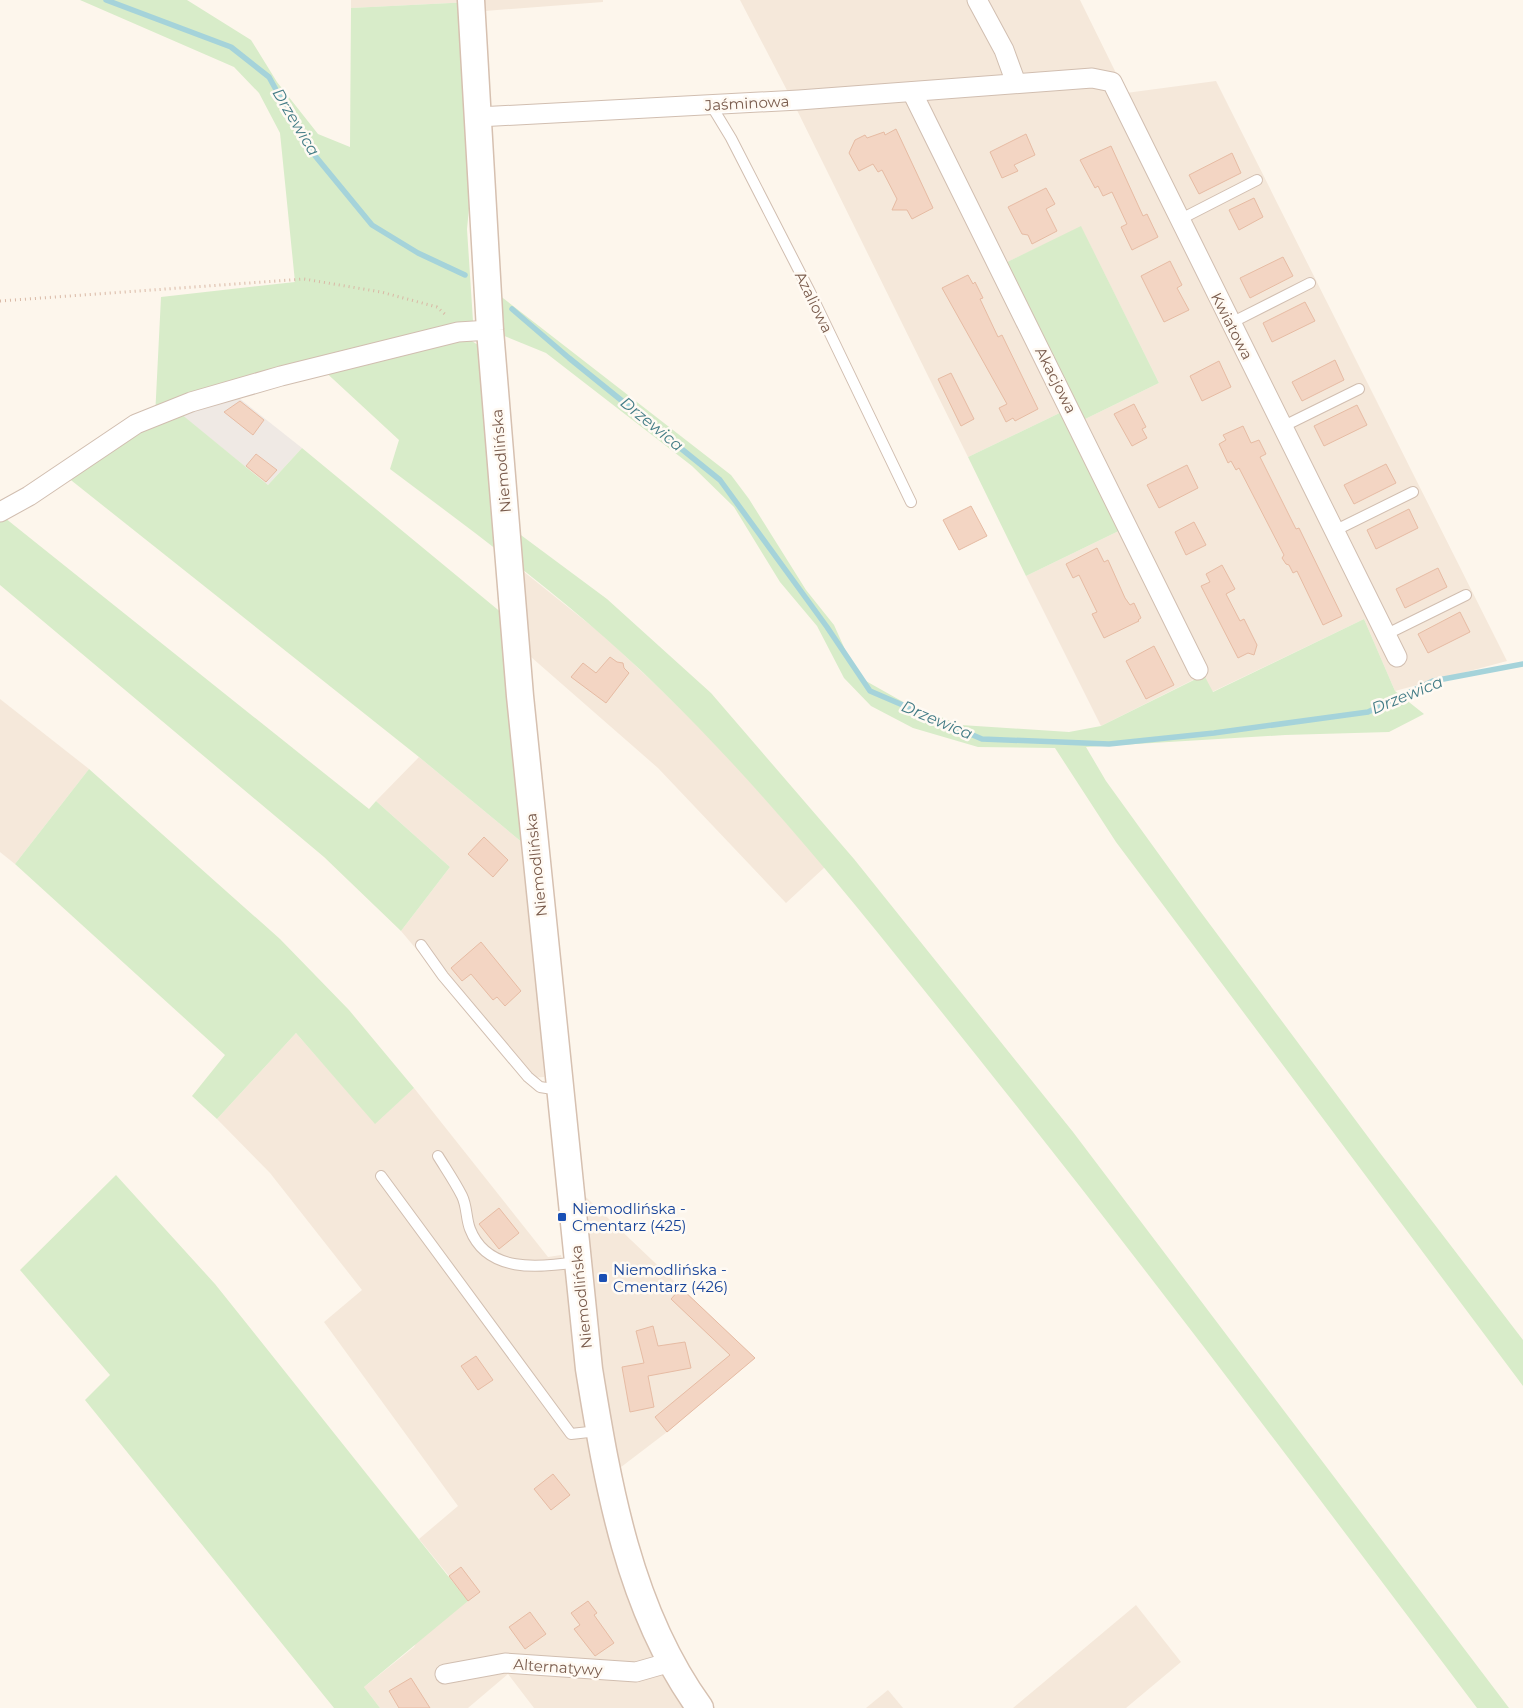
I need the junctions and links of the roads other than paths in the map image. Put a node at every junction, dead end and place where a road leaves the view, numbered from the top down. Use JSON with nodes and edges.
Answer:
{"nodes":[{"id":1,"x":471,"y":0,"type":"edge"},
{"id":2,"x":977,"y":0,"type":"edge"},
{"id":3,"x":1016,"y":83,"type":"junction"},
{"id":4,"x":912,"y":92,"type":"junction"},
{"id":5,"x":711,"y":105,"type":"junction"},
{"id":6,"x":478,"y":117,"type":"junction"},
{"id":7,"x":1257,"y":180,"type":"dead end"},
{"id":8,"x":1179,"y":220,"type":"junction"},
{"id":9,"x":1310,"y":283,"type":"dead end"},
{"id":10,"x":1230,"y":323,"type":"junction"},
{"id":11,"x":490,"y":330,"type":"junction"},
{"id":12,"x":1359,"y":389,"type":"dead end"},
{"id":13,"x":1282,"y":427,"type":"junction"},
{"id":14,"x":1413,"y":492,"type":"dead end"},
{"id":15,"x":911,"y":502,"type":"dead end"},
{"id":16,"x":0,"y":512,"type":"edge"},
{"id":17,"x":1334,"y":531,"type":"junction"},
{"id":18,"x":1466,"y":594,"type":"dead end"},
{"id":19,"x":1385,"y":635,"type":"junction"},
{"id":20,"x":1397,"y":657,"type":"dead end"},
{"id":21,"x":1198,"y":670,"type":"dead end"},
{"id":22,"x":421,"y":945,"type":"dead end"},
{"id":23,"x":559,"y":1090,"type":"junction"},
{"id":24,"x":438,"y":1156,"type":"dead end"},
{"id":25,"x":381,"y":1176,"type":"dead end"},
{"id":26,"x":577,"y":1262,"type":"junction"},
{"id":27,"x":599,"y":1431,"type":"junction"},
{"id":28,"x":671,"y":1662,"type":"junction"},
{"id":29,"x":445,"y":1674,"type":"dead end"},
{"id":30,"x":700,"y":1708,"type":"edge"}],
"edges":[{"from":1,"to":6,"type":"main road","name":"Niemodlińska"},
{"from":2,"to":3,"type":"street"},
{"from":3,"to":4,"type":"street","name":"Jaśminowa"},
{"from":3,"to":8,"type":"street","name":"Kwiatowa"},
{"from":4,"to":5,"type":"street","name":"Jaśminowa"},
{"from":4,"to":21,"type":"street","name":"Akacjowa"},
{"from":5,"to":6,"type":"street","name":"Jaśminowa"},
{"from":5,"to":15,"type":"lane","name":"Azaliowa"},
{"from":6,"to":11,"type":"main road","name":"Niemodlińska"},
{"from":7,"to":8,"type":"lane"},
{"from":8,"to":10,"type":"street","name":"Kwiatowa"},
{"from":9,"to":10,"type":"lane"},
{"from":10,"to":13,"type":"street","name":"Kwiatowa"},
{"from":11,"to":16,"type":"street"},
{"from":11,"to":23,"type":"main road","name":"Niemodlińska"},
{"from":12,"to":13,"type":"lane"},
{"from":13,"to":17,"type":"street","name":"Kwiatowa"},
{"from":14,"to":17,"type":"lane"},
{"from":17,"to":19,"type":"street","name":"Kwiatowa"},
{"from":18,"to":19,"type":"lane"},
{"from":19,"to":20,"type":"street","name":"Kwiatowa"},
{"from":22,"to":23,"type":"lane"},
{"from":23,"to":26,"type":"main road","name":"Niemodlińska"},
{"from":24,"to":26,"type":"lane"},
{"from":25,"to":27,"type":"lane"},
{"from":26,"to":27,"type":"main road","name":"Niemodlińska"},
{"from":27,"to":28,"type":"main road","name":"Niemodlińska"},
{"from":28,"to":29,"type":"street","name":"Alternatywy"},
{"from":28,"to":30,"type":"main road","name":"Niemodlińska"}]}
